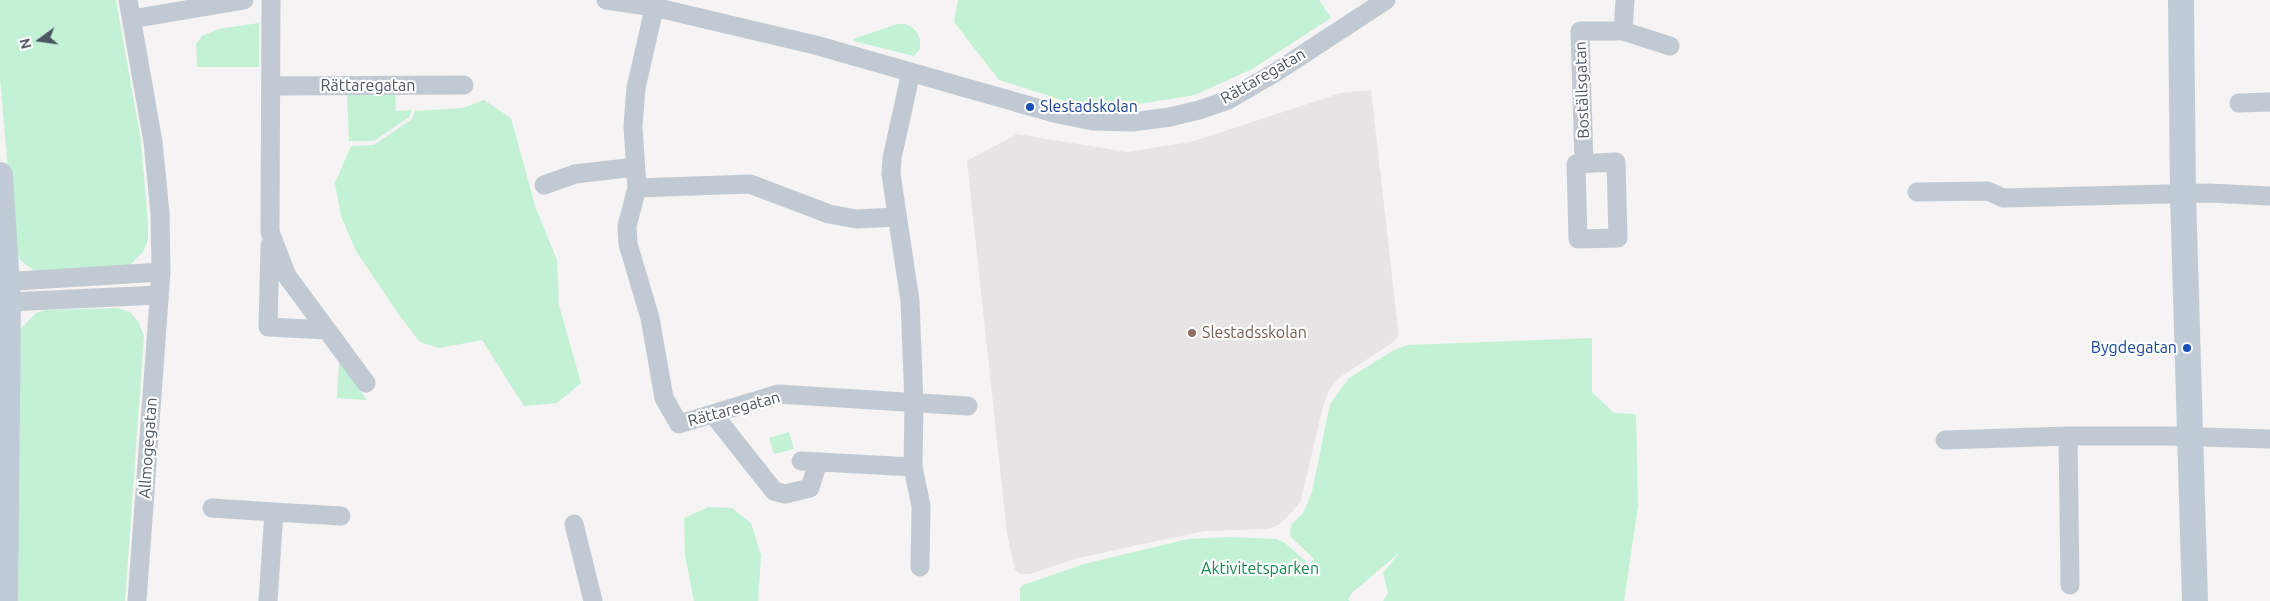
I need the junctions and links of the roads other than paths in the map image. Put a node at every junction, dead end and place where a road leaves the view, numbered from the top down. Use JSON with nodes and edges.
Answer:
{"nodes":[{"id":1,"x":128,"y":0,"type":"edge"},
{"id":2,"x":244,"y":0,"type":"edge"},
{"id":3,"x":271,"y":0,"type":"edge"},
{"id":4,"x":606,"y":0,"type":"edge"},
{"id":5,"x":1386,"y":0,"type":"edge"},
{"id":6,"x":1625,"y":0,"type":"edge"},
{"id":7,"x":2181,"y":0,"type":"edge"},
{"id":8,"x":655,"y":4,"type":"edge"},
{"id":9,"x":132,"y":19,"type":"junction"},
{"id":10,"x":1623,"y":31,"type":"junction"},
{"id":11,"x":1670,"y":46,"type":"dead end"},
{"id":12,"x":912,"y":72,"type":"junction"},
{"id":13,"x":464,"y":85,"type":"dead end"},
{"id":14,"x":272,"y":86,"type":"junction"},
{"id":15,"x":2270,"y":102,"type":"edge"},
{"id":16,"x":2239,"y":103,"type":"dead end"},
{"id":17,"x":1584,"y":163,"type":"dead end"},
{"id":18,"x":634,"y":167,"type":"junction"},
{"id":19,"x":0,"y":175,"type":"edge"},
{"id":20,"x":544,"y":185,"type":"dead end"},
{"id":21,"x":637,"y":188,"type":"junction"},
{"id":22,"x":1917,"y":192,"type":"dead end"},
{"id":23,"x":2183,"y":194,"type":"junction"},
{"id":24,"x":2270,"y":196,"type":"edge"},
{"id":25,"x":897,"y":217,"type":"junction"},
{"id":26,"x":270,"y":232,"type":"junction"},
{"id":27,"x":161,"y":272,"type":"junction"},
{"id":28,"x":4,"y":290,"type":"edge"},
{"id":29,"x":159,"y":295,"type":"junction"},
{"id":30,"x":327,"y":330,"type":"junction"},
{"id":31,"x":366,"y":383,"type":"dead end"},
{"id":32,"x":914,"y":403,"type":"junction"},
{"id":33,"x":968,"y":406,"type":"dead end"},
{"id":34,"x":713,"y":414,"type":"junction"},
{"id":35,"x":2068,"y":436,"type":"junction"},
{"id":36,"x":2191,"y":437,"type":"junction"},
{"id":37,"x":2270,"y":439,"type":"edge"},
{"id":38,"x":1945,"y":440,"type":"dead end"},
{"id":39,"x":913,"y":467,"type":"junction"},
{"id":40,"x":212,"y":508,"type":"dead end"},
{"id":41,"x":274,"y":512,"type":"junction"},
{"id":42,"x":341,"y":516,"type":"dead end"},
{"id":43,"x":574,"y":524,"type":"dead end"},
{"id":44,"x":0,"y":561,"type":"edge"},
{"id":45,"x":920,"y":567,"type":"dead end"},
{"id":46,"x":2070,"y":585,"type":"dead end"},
{"id":47,"x":4,"y":601,"type":"edge"},
{"id":48,"x":137,"y":601,"type":"edge"},
{"id":49,"x":268,"y":601,"type":"edge"},
{"id":50,"x":592,"y":601,"type":"edge"},
{"id":51,"x":2195,"y":601,"type":"edge"}],
"edges":[{"from":1,"to":9,"type":"street","name":"Allmogegatan"},
{"from":2,"to":9,"type":"street"},
{"from":3,"to":14,"type":"street"},
{"from":4,"to":8,"type":"street","name":"Rättaregatan"},
{"from":5,"to":12,"type":"street","name":"Rättaregatan"},
{"from":6,"to":10,"type":"street"},
{"from":7,"to":23,"type":"street"},
{"from":8,"to":12,"type":"street","name":"Rättaregatan"},
{"from":8,"to":18,"type":"street","name":"Rättaregatan"},
{"from":9,"to":27,"type":"street","name":"Allmogegatan"},
{"from":10,"to":11,"type":"street","name":"Boställsgatan"},
{"from":10,"to":17,"type":"street","name":"Boställsgatan"},
{"from":12,"to":25,"type":"street"},
{"from":13,"to":14,"type":"street","name":"Rättaregatan"},
{"from":14,"to":26,"type":"street"},
{"from":15,"to":16,"type":"street"},
{"from":18,"to":20,"type":"street"},
{"from":18,"to":21,"type":"street","name":"Rättaregatan"},
{"from":19,"to":28,"type":"street"},
{"from":21,"to":25,"type":"street"},
{"from":21,"to":34,"type":"street","name":"Rättaregatan"},
{"from":22,"to":23,"type":"street"},
{"from":23,"to":24,"type":"street"},
{"from":23,"to":36,"type":"street"},
{"from":25,"to":32,"type":"street"},
{"from":26,"to":30,"type":"street"},
{"from":26,"to":30,"type":"street"},
{"from":27,"to":28,"type":"street"},
{"from":27,"to":29,"type":"street","name":"Allmogegatan"},
{"from":28,"to":29,"type":"street"},
{"from":28,"to":47,"type":"street"},
{"from":29,"to":48,"type":"street","name":"Allmogegatan"},
{"from":30,"to":31,"type":"street"},
{"from":32,"to":33,"type":"street","name":"Rättaregatan"},
{"from":32,"to":34,"type":"street","name":"Rättaregatan"},
{"from":32,"to":39,"type":"street"},
{"from":34,"to":39,"type":"street"},
{"from":35,"to":36,"type":"street"},
{"from":35,"to":38,"type":"street"},
{"from":35,"to":46,"type":"street"},
{"from":36,"to":37,"type":"street"},
{"from":36,"to":51,"type":"street"},
{"from":39,"to":45,"type":"street"},
{"from":40,"to":41,"type":"street"},
{"from":41,"to":42,"type":"street"},
{"from":41,"to":49,"type":"street"},
{"from":43,"to":50,"type":"street"},
{"from":44,"to":47,"type":"street"}]}
